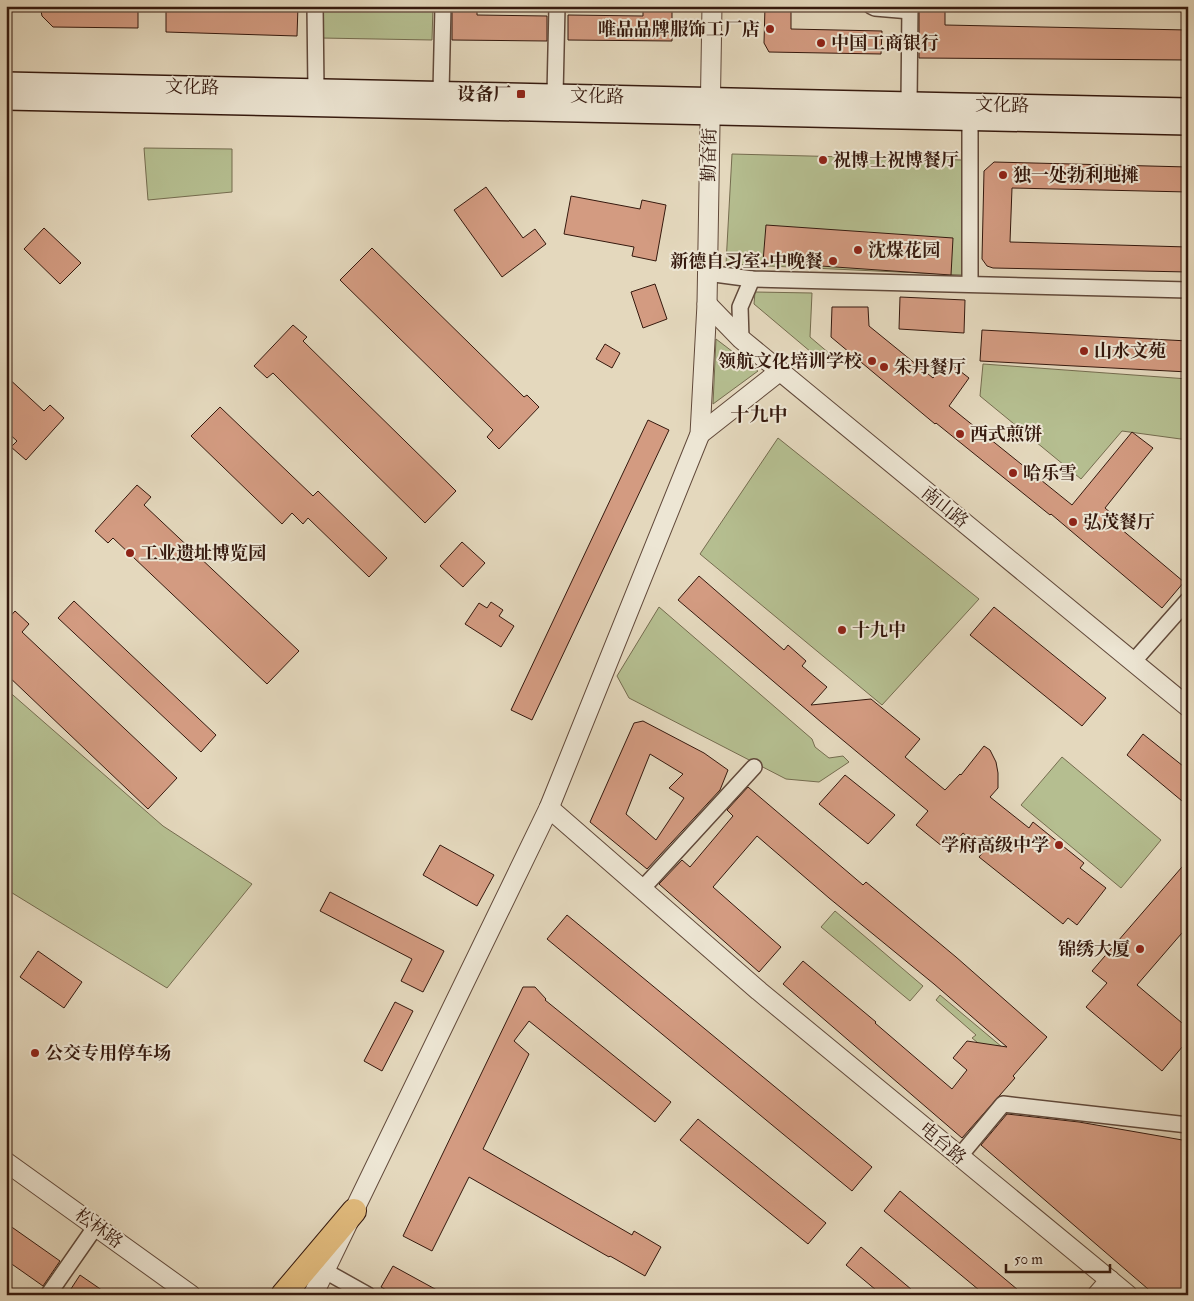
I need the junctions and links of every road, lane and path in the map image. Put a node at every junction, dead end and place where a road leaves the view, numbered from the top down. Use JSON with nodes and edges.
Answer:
{"nodes":[{"id":1,"x":315,"y":6,"type":"edge"},
{"id":2,"x":443,"y":6,"type":"edge"},
{"id":3,"x":558,"y":6,"type":"edge"},
{"id":4,"x":712,"y":6,"type":"edge"},
{"id":5,"x":871,"y":6,"type":"edge"},
{"id":6,"x":910,"y":9,"type":"edge"},
{"id":7,"x":6,"y":83,"type":"edge"},
{"id":8,"x":316,"y":90,"type":"junction"},
{"id":9,"x":441,"y":92,"type":"junction"},
{"id":10,"x":555,"y":95,"type":"junction"},
{"id":11,"x":6,"y":99,"type":"edge"},
{"id":12,"x":909,"y":103,"type":"junction"},
{"id":13,"x":710,"y":106,"type":"junction"},
{"id":14,"x":1188,"y":109,"type":"edge"},
{"id":15,"x":970,"y":120,"type":"junction"},
{"id":16,"x":1188,"y":124,"type":"edge"},
{"id":17,"x":707,"y":273,"type":"junction"},
{"id":18,"x":752,"y":278,"type":"junction"},
{"id":19,"x":970,"y":284,"type":"junction"},
{"id":20,"x":1188,"y":290,"type":"edge"},
{"id":21,"x":707,"y":304,"type":"junction"},
{"id":22,"x":741,"y":339,"type":"junction"},
{"id":23,"x":780,"y":371,"type":"junction"},
{"id":24,"x":700,"y":434,"type":"junction"},
{"id":25,"x":1188,"y":600,"type":"edge"},
{"id":26,"x":1134,"y":662,"type":"junction"},
{"id":27,"x":1188,"y":707,"type":"edge"},
{"id":28,"x":754,"y":767,"type":"dead end"},
{"id":29,"x":549,"y":808,"type":"junction"},
{"id":30,"x":642,"y":889,"type":"junction"},
{"id":31,"x":1188,"y":1125,"type":"edge"},
{"id":32,"x":960,"y":1157,"type":"junction"},
{"id":33,"x":6,"y":1162,"type":"edge"},
{"id":34,"x":354,"y":1211,"type":"junction"},
{"id":35,"x":96,"y":1226,"type":"junction"},
{"id":36,"x":325,"y":1271,"type":"junction"},
{"id":37,"x":1110,"y":1280,"type":"junction"},
{"id":38,"x":48,"y":1295,"type":"edge"},
{"id":39,"x":191,"y":1295,"type":"edge"},
{"id":40,"x":283,"y":1295,"type":"edge"},
{"id":41,"x":313,"y":1295,"type":"edge"},
{"id":42,"x":368,"y":1295,"type":"edge"},
{"id":43,"x":1097,"y":1295,"type":"edge"},
{"id":44,"x":1128,"y":1295,"type":"edge"}],
"edges":[{"from":1,"to":8,"type":"street"},
{"from":2,"to":9,"type":"street"},
{"from":3,"to":10,"type":"street"},
{"from":4,"to":13,"type":"street","name":"勤奋街"},
{"from":5,"to":6,"type":"street"},
{"from":6,"to":12,"type":"street"},
{"from":7,"to":8,"type":"main road","name":"文化路"},
{"from":8,"to":9,"type":"main road","name":"文化路"},
{"from":9,"to":10,"type":"main road","name":"文化路"},
{"from":10,"to":13,"type":"main road","name":"文化路"},
{"from":11,"to":13,"type":"main road","name":"文化路"},
{"from":12,"to":13,"type":"main road","name":"文化路"},
{"from":12,"to":14,"type":"main road","name":"文化路"},
{"from":13,"to":15,"type":"main road","name":"文化路"},
{"from":13,"to":17,"type":"street","name":"勤奋街"},
{"from":15,"to":16,"type":"main road","name":"文化路"},
{"from":15,"to":19,"type":"street"},
{"from":17,"to":18,"type":"street"},
{"from":17,"to":21,"type":"street","name":"勤奋街"},
{"from":18,"to":19,"type":"street"},
{"from":18,"to":22,"type":"street"},
{"from":19,"to":20,"type":"street"},
{"from":21,"to":22,"type":"street","name":"南山路"},
{"from":21,"to":24,"type":"street","name":"勤奋街"},
{"from":22,"to":23,"type":"street","name":"南山路"},
{"from":23,"to":24,"type":"street"},
{"from":23,"to":26,"type":"street","name":"南山路"},
{"from":24,"to":29,"type":"street"},
{"from":25,"to":26,"type":"street"},
{"from":26,"to":27,"type":"street","name":"南山路"},
{"from":28,"to":30,"type":"street"},
{"from":29,"to":30,"type":"street","name":"电台路"},
{"from":29,"to":34,"type":"street"},
{"from":30,"to":32,"type":"street","name":"电台路"},
{"from":31,"to":32,"type":"street"},
{"from":32,"to":37,"type":"street","name":"电台路"},
{"from":33,"to":35,"type":"street","name":"松林路"},
{"from":34,"to":36,"type":"street"},
{"from":34,"to":40,"type":"main road"},
{"from":35,"to":38,"type":"street"},
{"from":35,"to":39,"type":"street","name":"松林路"},
{"from":36,"to":41,"type":"street"},
{"from":36,"to":42,"type":"street"},
{"from":37,"to":43,"type":"street"},
{"from":37,"to":44,"type":"street","name":"电台路"}]}
